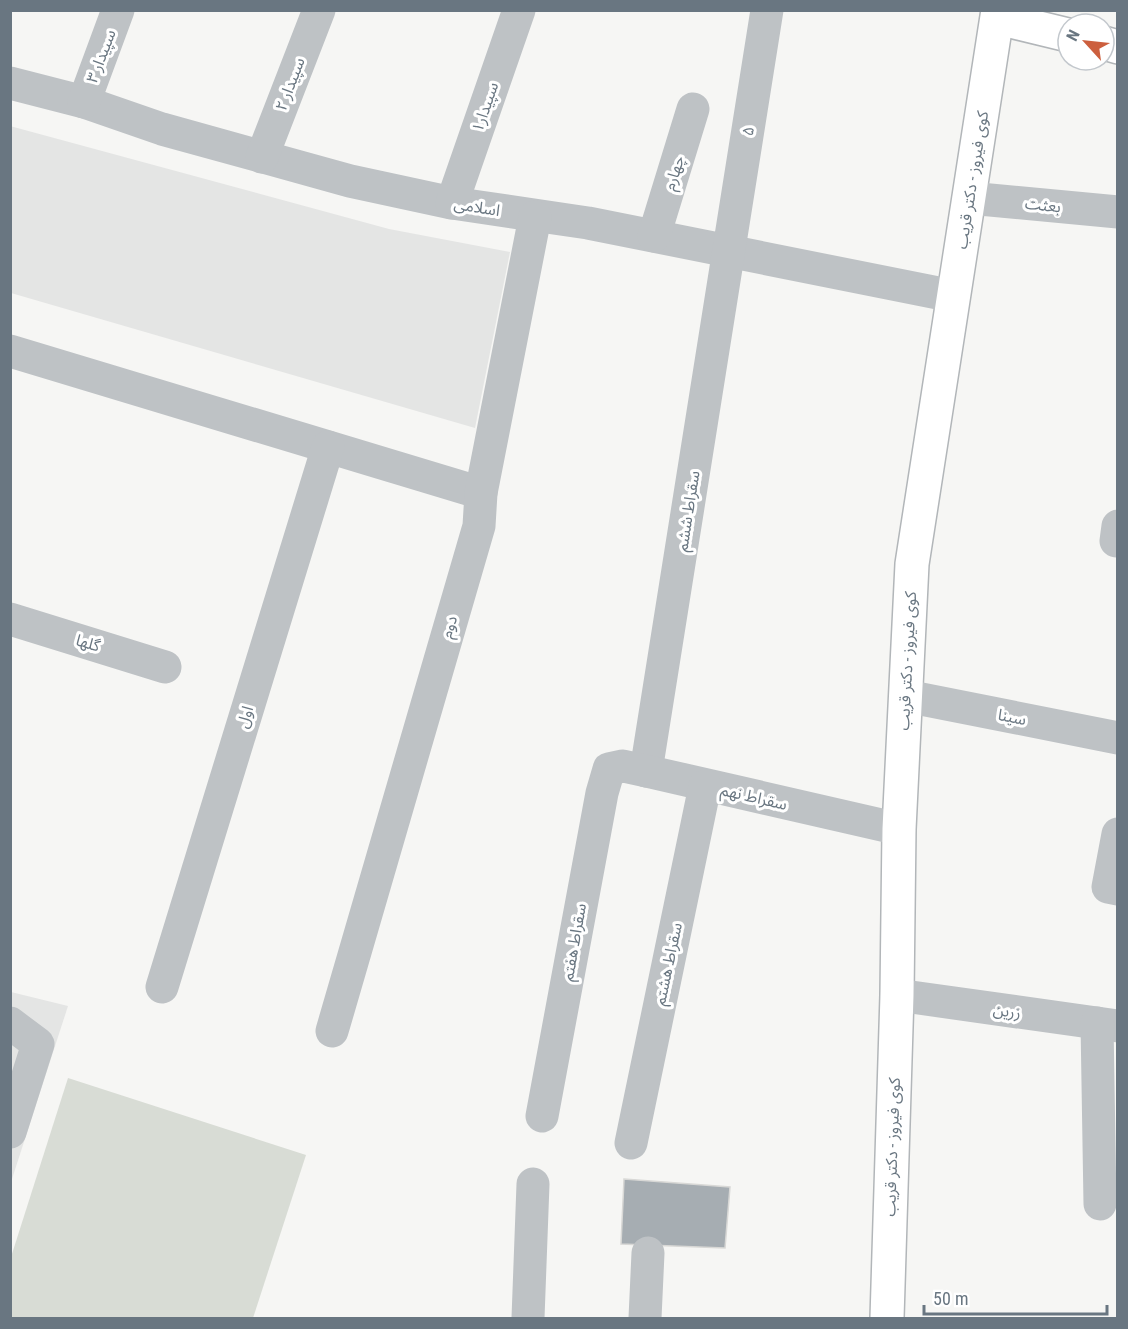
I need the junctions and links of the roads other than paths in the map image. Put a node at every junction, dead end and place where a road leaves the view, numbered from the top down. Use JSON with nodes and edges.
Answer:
{"nodes":[{"id":1,"x":118,"y":10,"type":"edge"},
{"id":2,"x":319,"y":10,"type":"edge"},
{"id":3,"x":519,"y":10,"type":"edge"},
{"id":4,"x":767,"y":10,"type":"edge"},
{"id":5,"x":998,"y":14,"type":"edge"},
{"id":6,"x":1056,"y":31,"type":"edge"},
{"id":7,"x":10,"y":83,"type":"edge"},
{"id":8,"x":84,"y":102,"type":"junction"},
{"id":9,"x":693,"y":110,"type":"dead end"},
{"id":10,"x":262,"y":157,"type":"junction"},
{"id":11,"x":969,"y":198,"type":"junction"},
{"id":12,"x":452,"y":203,"type":"junction"},
{"id":13,"x":1118,"y":212,"type":"edge"},
{"id":14,"x":535,"y":217,"type":"junction"},
{"id":15,"x":654,"y":236,"type":"junction"},
{"id":16,"x":730,"y":251,"type":"junction"},
{"id":17,"x":953,"y":296,"type":"junction"},
{"id":18,"x":10,"y":351,"type":"edge"},
{"id":19,"x":328,"y":447,"type":"junction"},
{"id":20,"x":481,"y":493,"type":"junction"},
{"id":21,"x":10,"y":619,"type":"edge"},
{"id":22,"x":165,"y":667,"type":"dead end"},
{"id":23,"x":906,"y":696,"type":"junction"},
{"id":24,"x":1118,"y":738,"type":"edge"},
{"id":25,"x":609,"y":769,"type":"joint"},
{"id":26,"x":646,"y":771,"type":"junction"},
{"id":27,"x":705,"y":786,"type":"junction"},
{"id":28,"x":899,"y":829,"type":"junction"},
{"id":29,"x":1118,"y":834,"type":"edge"},
{"id":30,"x":1118,"y":889,"type":"edge"},
{"id":31,"x":162,"y":987,"type":"dead end"},
{"id":32,"x":897,"y":995,"type":"junction"},
{"id":33,"x":10,"y":1023,"type":"edge"},
{"id":34,"x":1107,"y":1025,"type":"edge"},
{"id":35,"x":332,"y":1031,"type":"dead end"},
{"id":36,"x":542,"y":1116,"type":"dead end"},
{"id":37,"x":10,"y":1132,"type":"edge"},
{"id":38,"x":631,"y":1143,"type":"dead end"},
{"id":39,"x":533,"y":1185,"type":"dead end"},
{"id":40,"x":1100,"y":1204,"type":"dead end"},
{"id":41,"x":648,"y":1253,"type":"dead end"},
{"id":42,"x":528,"y":1318,"type":"edge"},
{"id":43,"x":645,"y":1318,"type":"edge"},
{"id":44,"x":887,"y":1318,"type":"edge"}],
"edges":[{"from":1,"to":8,"type":"street","name":"سپیدار ۳"},
{"from":2,"to":10,"type":"street","name":"سپیدار ۲"},
{"from":3,"to":12,"type":"street","name":"سپیدار۱"},
{"from":4,"to":16,"type":"street","name":"۵"},
{"from":5,"to":6,"type":"main road"},
{"from":5,"to":11,"type":"main road","name":"کوی فیروز - دکتر قریب"},
{"from":7,"to":8,"type":"street","name":"اسلامی"},
{"from":8,"to":10,"type":"street","name":"اسلامی"},
{"from":9,"to":15,"type":"street","name":"چهارم"},
{"from":10,"to":12,"type":"street","name":"اسلامی"},
{"from":11,"to":13,"type":"street","name":"بعثت"},
{"from":11,"to":17,"type":"main road","name":"کوی فیروز - دکتر قریب"},
{"from":12,"to":14,"type":"street","name":"اسلامی"},
{"from":14,"to":15,"type":"street","name":"اسلامی"},
{"from":14,"to":20,"type":"street","name":"دوم"},
{"from":15,"to":16,"type":"street","name":"اسلامی"},
{"from":16,"to":17,"type":"street","name":"اسلامی"},
{"from":16,"to":26,"type":"street","name":"سقراط ششم"},
{"from":17,"to":23,"type":"main road","name":"کوی فیروز - دکتر قریب"},
{"from":18,"to":19,"type":"street"},
{"from":19,"to":20,"type":"street"},
{"from":19,"to":31,"type":"street","name":"اول"},
{"from":20,"to":35,"type":"street","name":"دوم"},
{"from":21,"to":22,"type":"street","name":"گلها"},
{"from":23,"to":24,"type":"street","name":"سینا"},
{"from":23,"to":28,"type":"main road","name":"کوی فیروز - دکتر قریب"},
{"from":25,"to":26,"type":"street","name":"سقراط نهم"},
{"from":25,"to":36,"type":"street","name":"سقراط هفتم"},
{"from":26,"to":27,"type":"street","name":"سقراط نهم"},
{"from":27,"to":28,"type":"street","name":"سقراط نهم"},
{"from":27,"to":38,"type":"street","name":"سقراط هشتم"},
{"from":28,"to":32,"type":"main road","name":"کوی فیروز - دکتر قریب"},
{"from":29,"to":30,"type":"street"},
{"from":32,"to":34,"type":"street","name":"زرین"},
{"from":32,"to":44,"type":"main road","name":"کوی فیروز - دکتر قریب"},
{"from":33,"to":37,"type":"street"},
{"from":34,"to":40,"type":"street"},
{"from":39,"to":42,"type":"street"},
{"from":41,"to":43,"type":"street"}]}
